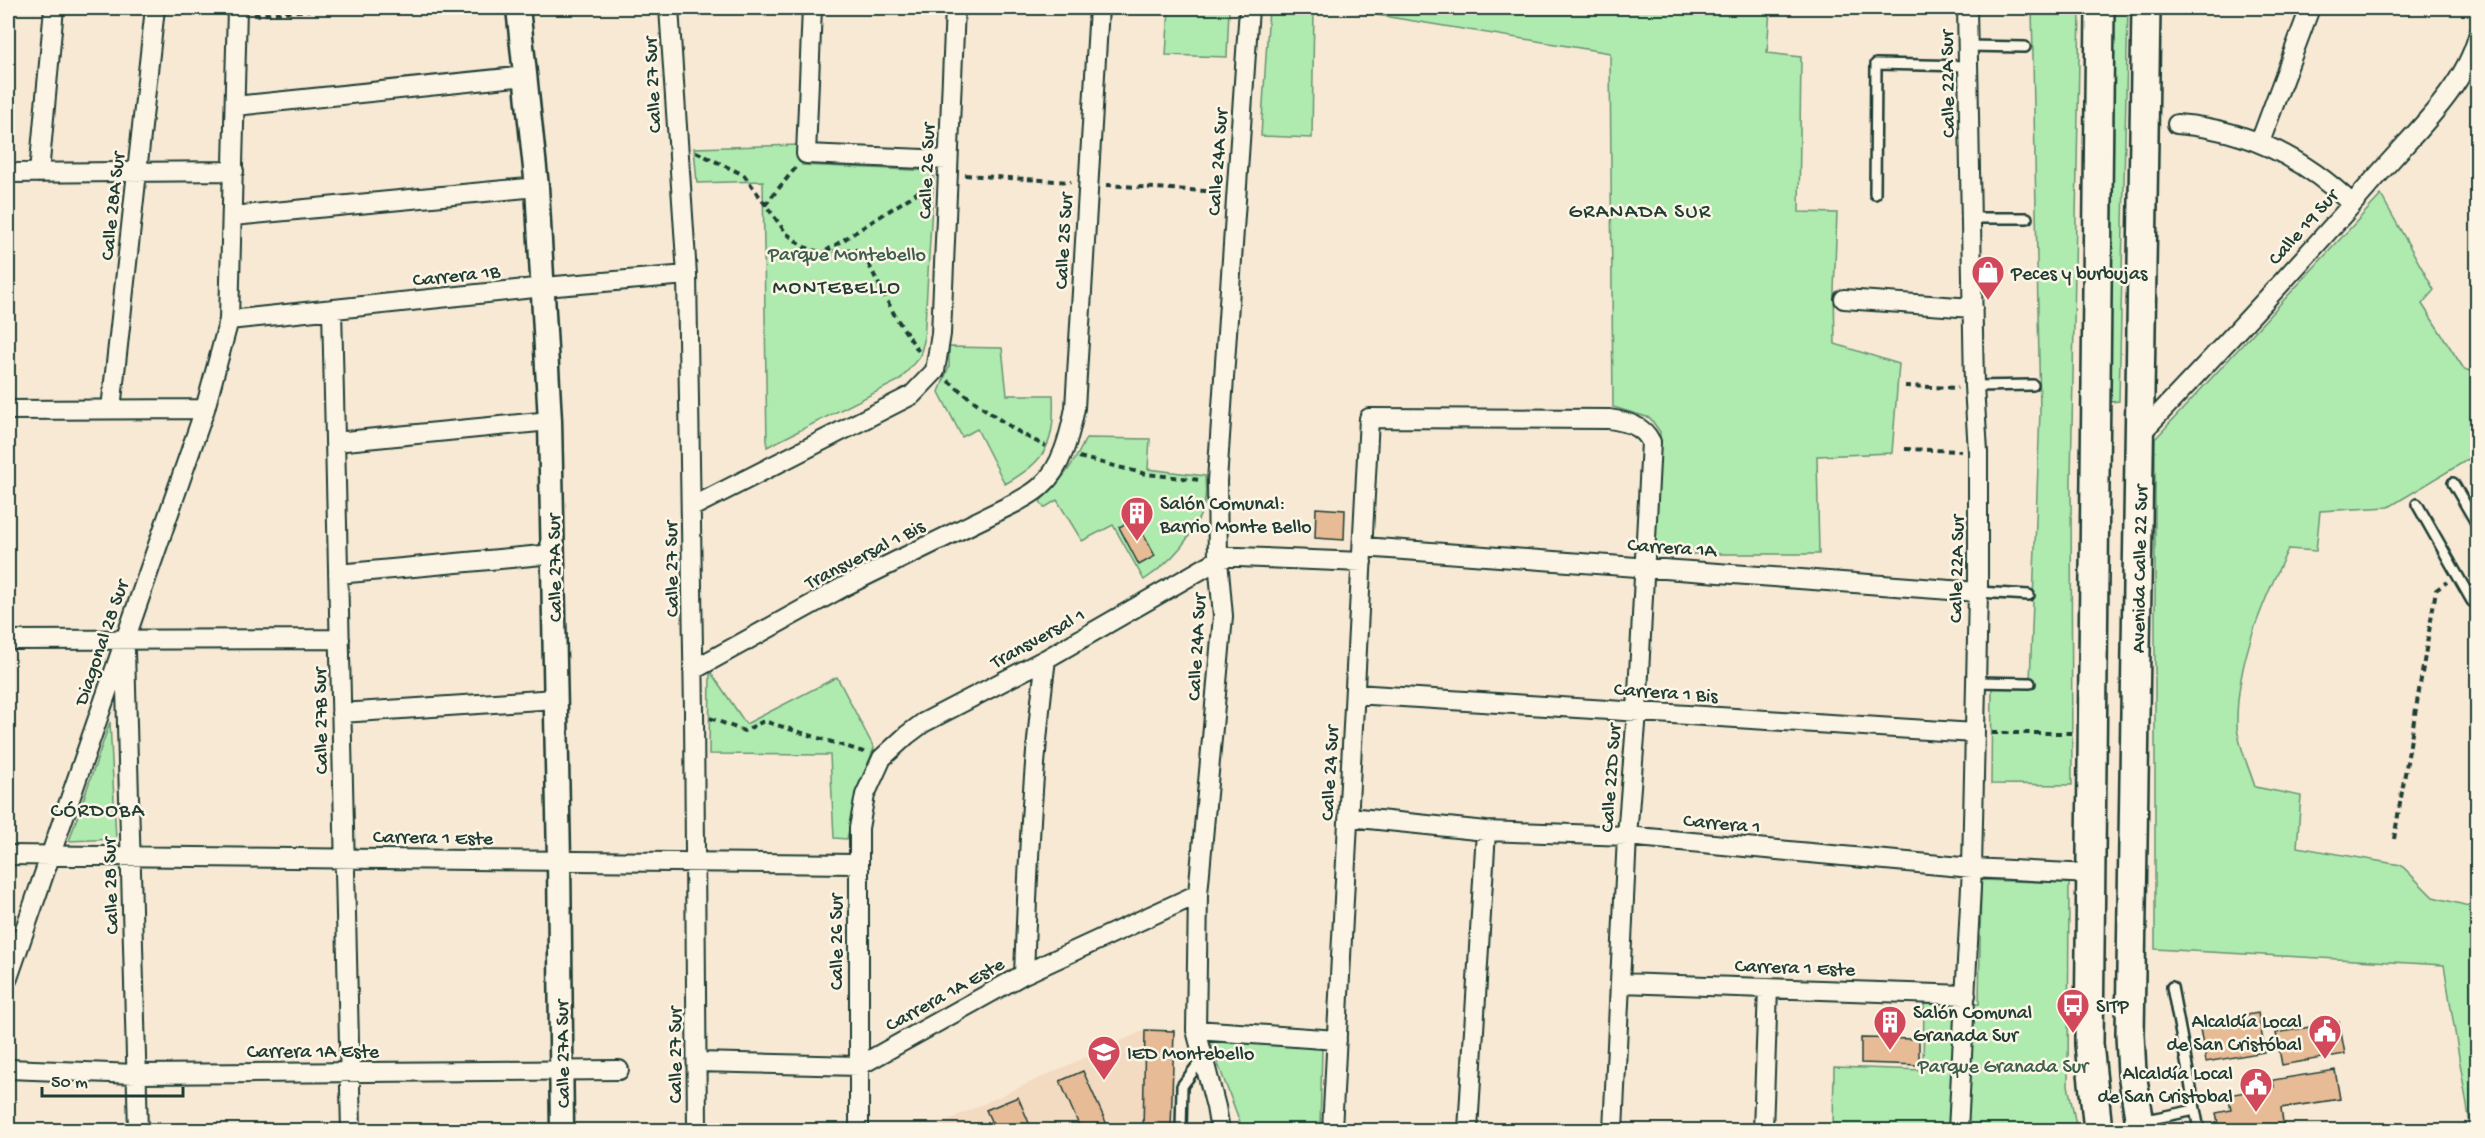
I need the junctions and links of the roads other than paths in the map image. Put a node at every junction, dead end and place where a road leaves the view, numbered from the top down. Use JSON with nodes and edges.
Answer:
{"nodes":[{"id":1,"x":54,"y":8,"type":"edge"},
{"id":2,"x":155,"y":8,"type":"edge"},
{"id":3,"x":518,"y":8,"type":"edge"},
{"id":4,"x":669,"y":8,"type":"edge"},
{"id":5,"x":812,"y":8,"type":"edge"},
{"id":6,"x":955,"y":8,"type":"edge"},
{"id":7,"x":1100,"y":8,"type":"edge"},
{"id":8,"x":1249,"y":8,"type":"edge"},
{"id":9,"x":1967,"y":8,"type":"edge"},
{"id":10,"x":2100,"y":8,"type":"edge"},
{"id":11,"x":2146,"y":8,"type":"edge"},
{"id":12,"x":2310,"y":8,"type":"edge"},
{"id":13,"x":237,"y":12,"type":"edge"},
{"id":14,"x":1967,"y":46,"type":"junction"},
{"id":15,"x":2025,"y":47,"type":"dead end"},
{"id":16,"x":2476,"y":47,"type":"edge"},
{"id":17,"x":1968,"y":66,"type":"junction"},
{"id":18,"x":526,"y":76,"type":"junction"},
{"id":19,"x":235,"y":106,"type":"junction"},
{"id":20,"x":2176,"y":124,"type":"dead end"},
{"id":21,"x":2260,"y":142,"type":"junction"},
{"id":22,"x":947,"y":167,"type":"junction"},
{"id":23,"x":234,"y":171,"type":"junction"},
{"id":24,"x":137,"y":172,"type":"junction"},
{"id":25,"x":8,"y":173,"type":"edge"},
{"id":26,"x":39,"y":173,"type":"junction"},
{"id":27,"x":537,"y":187,"type":"junction"},
{"id":28,"x":1875,"y":194,"type":"dead end"},
{"id":29,"x":2352,"y":204,"type":"junction"},
{"id":30,"x":233,"y":216,"type":"junction"},
{"id":31,"x":1971,"y":218,"type":"junction"},
{"id":32,"x":2027,"y":218,"type":"dead end"},
{"id":33,"x":687,"y":275,"type":"junction"},
{"id":34,"x":544,"y":287,"type":"junction"},
{"id":35,"x":1844,"y":299,"type":"dead end"},
{"id":36,"x":1973,"y":308,"type":"junction"},
{"id":37,"x":332,"y":309,"type":"junction"},
{"id":38,"x":229,"y":320,"type":"junction"},
{"id":39,"x":2033,"y":385,"type":"dead end"},
{"id":40,"x":1974,"y":387,"type":"junction"},
{"id":41,"x":111,"y":409,"type":"junction"},
{"id":42,"x":205,"y":409,"type":"junction"},
{"id":43,"x":8,"y":410,"type":"edge"},
{"id":44,"x":550,"y":421,"type":"junction"},
{"id":45,"x":1646,"y":431,"type":"joint"},
{"id":46,"x":2140,"y":434,"type":"junction"},
{"id":47,"x":335,"y":442,"type":"junction"},
{"id":48,"x":1052,"y":473,"type":"joint"},
{"id":49,"x":2453,"y":483,"type":"dead end"},
{"id":50,"x":2417,"y":504,"type":"dead end"},
{"id":51,"x":692,"y":507,"type":"junction"},
{"id":52,"x":2478,"y":526,"type":"edge"},
{"id":53,"x":553,"y":554,"type":"junction"},
{"id":54,"x":1362,"y":555,"type":"junction"},
{"id":55,"x":1218,"y":560,"type":"junction"},
{"id":56,"x":1645,"y":566,"type":"junction"},
{"id":57,"x":338,"y":574,"type":"junction"},
{"id":58,"x":1978,"y":592,"type":"junction"},
{"id":59,"x":2029,"y":595,"type":"dead end"},
{"id":60,"x":2478,"y":598,"type":"edge"},
{"id":61,"x":340,"y":639,"type":"junction"},
{"id":62,"x":8,"y":640,"type":"edge"},
{"id":63,"x":124,"y":640,"type":"junction"},
{"id":64,"x":1046,"y":659,"type":"junction"},
{"id":65,"x":693,"y":670,"type":"junction"},
{"id":66,"x":1976,"y":682,"type":"junction"},
{"id":67,"x":2030,"y":683,"type":"dead end"},
{"id":68,"x":1355,"y":694,"type":"junction"},
{"id":69,"x":556,"y":699,"type":"junction"},
{"id":70,"x":341,"y":712,"type":"junction"},
{"id":71,"x":1637,"y":712,"type":"junction"},
{"id":72,"x":1975,"y":733,"type":"junction"},
{"id":73,"x":882,"y":758,"type":"joint"},
{"id":74,"x":1349,"y":817,"type":"junction"},
{"id":75,"x":1486,"y":831,"type":"junction"},
{"id":76,"x":1627,"y":836,"type":"junction"},
{"id":77,"x":8,"y":855,"type":"edge"},
{"id":78,"x":50,"y":855,"type":"junction"},
{"id":79,"x":130,"y":855,"type":"junction"},
{"id":80,"x":345,"y":858,"type":"junction"},
{"id":81,"x":559,"y":861,"type":"junction"},
{"id":82,"x":695,"y":862,"type":"junction"},
{"id":83,"x":857,"y":864,"type":"junction"},
{"id":84,"x":1972,"y":868,"type":"junction"},
{"id":85,"x":2091,"y":874,"type":"junction"},
{"id":86,"x":1198,"y":894,"type":"junction"},
{"id":87,"x":1024,"y":974,"type":"junction"},
{"id":88,"x":8,"y":978,"type":"edge"},
{"id":89,"x":1622,"y":982,"type":"junction"},
{"id":90,"x":2172,"y":987,"type":"dead end"},
{"id":91,"x":1767,"y":988,"type":"junction"},
{"id":92,"x":1966,"y":995,"type":"junction"},
{"id":93,"x":1196,"y":1030,"type":"junction"},
{"id":94,"x":1337,"y":1040,"type":"junction"},
{"id":95,"x":1203,"y":1058,"type":"junction"},
{"id":96,"x":697,"y":1062,"type":"junction"},
{"id":97,"x":859,"y":1066,"type":"junction"},
{"id":98,"x":8,"y":1069,"type":"edge"},
{"id":99,"x":561,"y":1070,"type":"junction"},
{"id":100,"x":619,"y":1070,"type":"dead end"},
{"id":101,"x":350,"y":1072,"type":"junction"},
{"id":102,"x":136,"y":1074,"type":"junction"},
{"id":103,"x":1216,"y":1107,"type":"junction"},
{"id":104,"x":2195,"y":1110,"type":"junction"},
{"id":105,"x":2140,"y":1126,"type":"edge"},
{"id":106,"x":138,"y":1131,"type":"edge"},
{"id":107,"x":351,"y":1131,"type":"edge"},
{"id":108,"x":562,"y":1131,"type":"edge"},
{"id":109,"x":697,"y":1131,"type":"edge"},
{"id":110,"x":859,"y":1131,"type":"edge"},
{"id":111,"x":1181,"y":1131,"type":"edge"},
{"id":112,"x":1220,"y":1131,"type":"edge"},
{"id":113,"x":1227,"y":1131,"type":"edge"},
{"id":114,"x":1332,"y":1131,"type":"edge"},
{"id":115,"x":1468,"y":1131,"type":"edge"},
{"id":116,"x":1613,"y":1131,"type":"edge"},
{"id":117,"x":1763,"y":1131,"type":"edge"},
{"id":118,"x":1958,"y":1131,"type":"edge"},
{"id":119,"x":2098,"y":1131,"type":"edge"},
{"id":120,"x":2199,"y":1131,"type":"edge"}],
"edges":[{"from":1,"to":26,"type":"street"},
{"from":2,"to":24,"type":"street","name":"Calle 28A Sur"},
{"from":3,"to":18,"type":"street","name":"Calle 27A Sur"},
{"from":4,"to":33,"type":"street","name":"Calle 27 Sur"},
{"from":5,"to":22,"type":"street"},
{"from":6,"to":22,"type":"street","name":"Calle 26 Sur"},
{"from":7,"to":48,"type":"street","name":"Calle 25 Sur"},
{"from":8,"to":55,"type":"street","name":"Calle 24A Sur"},
{"from":9,"to":14,"type":"street","name":"Calle 22A Sur"},
{"from":10,"to":85,"type":"main road"},
{"from":11,"to":46,"type":"main road","name":"Avenida Calle 22 Sur"},
{"from":12,"to":21,"type":"street"},
{"from":13,"to":19,"type":"street"},
{"from":14,"to":15,"type":"lane"},
{"from":14,"to":17,"type":"street","name":"Calle 22A Sur"},
{"from":16,"to":29,"type":"street","name":"Calle 19 Sur"},
{"from":17,"to":28,"type":"lane"},
{"from":17,"to":31,"type":"street","name":"Calle 22A Sur"},
{"from":18,"to":19,"type":"street"},
{"from":18,"to":27,"type":"street","name":"Calle 27A Sur"},
{"from":19,"to":23,"type":"street"},
{"from":20,"to":21,"type":"street"},
{"from":21,"to":29,"type":"street"},
{"from":22,"to":51,"type":"street","name":"Calle 26 Sur"},
{"from":23,"to":24,"type":"street"},
{"from":23,"to":30,"type":"street"},
{"from":24,"to":26,"type":"street"},
{"from":24,"to":41,"type":"street","name":"Calle 28A Sur"},
{"from":25,"to":26,"type":"street"},
{"from":27,"to":30,"type":"street"},
{"from":27,"to":34,"type":"street","name":"Calle 27A Sur"},
{"from":29,"to":46,"type":"street","name":"Calle 19 Sur"},
{"from":30,"to":38,"type":"street"},
{"from":31,"to":32,"type":"lane"},
{"from":31,"to":36,"type":"street","name":"Calle 22A Sur"},
{"from":33,"to":34,"type":"street","name":"Carrera 1B"},
{"from":33,"to":51,"type":"street","name":"Calle 27 Sur"},
{"from":34,"to":37,"type":"street","name":"Carrera 1B"},
{"from":34,"to":44,"type":"street","name":"Calle 27A Sur"},
{"from":35,"to":36,"type":"street"},
{"from":36,"to":40,"type":"street","name":"Calle 22A Sur"},
{"from":37,"to":38,"type":"street","name":"Carrera 1B"},
{"from":37,"to":47,"type":"street","name":"Calle 27B Sur"},
{"from":38,"to":42,"type":"street","name":"Diagonal 28 Sur"},
{"from":39,"to":40,"type":"lane"},
{"from":40,"to":58,"type":"street","name":"Calle 22A Sur"},
{"from":41,"to":42,"type":"street"},
{"from":41,"to":43,"type":"street"},
{"from":42,"to":63,"type":"street","name":"Diagonal 28 Sur"},
{"from":44,"to":47,"type":"street"},
{"from":44,"to":53,"type":"street","name":"Calle 27A Sur"},
{"from":45,"to":54,"type":"street","name":"Calle 24 Sur"},
{"from":45,"to":56,"type":"street","name":"Calle 22D Sur"},
{"from":46,"to":105,"type":"main road","name":"Avenida Calle 22 Sur"},
{"from":47,"to":57,"type":"street","name":"Calle 27B Sur"},
{"from":48,"to":65,"type":"street","name":"Transversal 1 Bis"},
{"from":49,"to":52,"type":"lane"},
{"from":50,"to":60,"type":"lane"},
{"from":51,"to":65,"type":"street","name":"Calle 27 Sur"},
{"from":53,"to":57,"type":"street"},
{"from":53,"to":69,"type":"street","name":"Calle 27A Sur"},
{"from":54,"to":55,"type":"street","name":"Carrera 1A"},
{"from":54,"to":56,"type":"street","name":"Carrera 1A"},
{"from":54,"to":68,"type":"street","name":"Calle 24 Sur"},
{"from":55,"to":64,"type":"street","name":"Transversal 1"},
{"from":55,"to":86,"type":"street","name":"Calle 24A Sur"},
{"from":56,"to":58,"type":"street","name":"Carrera 1A"},
{"from":56,"to":71,"type":"street","name":"Calle 22D Sur"},
{"from":57,"to":61,"type":"street","name":"Calle 27B Sur"},
{"from":58,"to":59,"type":"lane"},
{"from":58,"to":66,"type":"street","name":"Calle 22A Sur"},
{"from":61,"to":63,"type":"street"},
{"from":61,"to":70,"type":"street","name":"Calle 27B Sur"},
{"from":62,"to":63,"type":"street"},
{"from":63,"to":78,"type":"street","name":"Diagonal 28 Sur"},
{"from":63,"to":79,"type":"street","name":"Calle 28 Sur"},
{"from":64,"to":73,"type":"street","name":"Transversal 1"},
{"from":64,"to":87,"type":"street"},
{"from":65,"to":82,"type":"street","name":"Calle 27 Sur"},
{"from":66,"to":67,"type":"lane"},
{"from":66,"to":72,"type":"street","name":"Calle 22A Sur"},
{"from":68,"to":71,"type":"street","name":"Carrera 1 Bis"},
{"from":68,"to":74,"type":"street","name":"Calle 24 Sur"},
{"from":69,"to":70,"type":"street"},
{"from":69,"to":81,"type":"street","name":"Calle 27A Sur"},
{"from":70,"to":80,"type":"street","name":"Calle 27B Sur"},
{"from":71,"to":72,"type":"street","name":"Carrera 1 Bis"},
{"from":71,"to":76,"type":"street","name":"Calle 22D Sur"},
{"from":72,"to":84,"type":"street","name":"Calle 22A Sur"},
{"from":73,"to":83,"type":"street","name":"Calle 26 Sur"},
{"from":74,"to":75,"type":"street","name":"Carrera 1"},
{"from":74,"to":94,"type":"street","name":"Calle 24 Sur"},
{"from":75,"to":76,"type":"street","name":"Carrera 1"},
{"from":75,"to":115,"type":"street"},
{"from":76,"to":84,"type":"street","name":"Carrera 1"},
{"from":76,"to":89,"type":"street","name":"Calle 22D Sur"},
{"from":77,"to":78,"type":"street","name":"Carrera 1 Este"},
{"from":78,"to":79,"type":"street","name":"Carrera 1 Este"},
{"from":78,"to":88,"type":"street","name":"Diagonal 28 Sur"},
{"from":79,"to":80,"type":"street","name":"Carrera 1 Este"},
{"from":79,"to":102,"type":"street","name":"Calle 28 Sur"},
{"from":80,"to":81,"type":"street","name":"Carrera 1 Este"},
{"from":80,"to":101,"type":"street","name":"Calle 27B Sur"},
{"from":81,"to":82,"type":"street","name":"Carrera 1 Este"},
{"from":81,"to":99,"type":"street","name":"Calle 27A Sur"},
{"from":82,"to":83,"type":"street","name":"Carrera 1 Este"},
{"from":82,"to":96,"type":"street","name":"Calle 27 Sur"},
{"from":83,"to":97,"type":"street","name":"Calle 26 Sur"},
{"from":84,"to":85,"type":"street","name":"Carrera 1"},
{"from":84,"to":92,"type":"street","name":"Calle 22A Sur"},
{"from":85,"to":119,"type":"main road"},
{"from":86,"to":87,"type":"street","name":"Carrera 1A Este"},
{"from":86,"to":93,"type":"street","name":"Calle 24A Sur"},
{"from":87,"to":97,"type":"street","name":"Carrera 1A Este"},
{"from":89,"to":91,"type":"street","name":"Carrera 1 Este"},
{"from":89,"to":116,"type":"street","name":"Calle 22D Sur"},
{"from":90,"to":104,"type":"lane"},
{"from":91,"to":92,"type":"street","name":"Carrera 1 Este"},
{"from":91,"to":117,"type":"street"},
{"from":92,"to":118,"type":"street","name":"Calle 22A Sur"},
{"from":93,"to":94,"type":"street"},
{"from":93,"to":95,"type":"street","name":"Calle 24A Sur"},
{"from":94,"to":114,"type":"street","name":"Calle 24 Sur"},
{"from":95,"to":103,"type":"street","name":"Calle 24A Sur"},
{"from":95,"to":111,"type":"lane"},
{"from":96,"to":97,"type":"street"},
{"from":96,"to":109,"type":"street","name":"Calle 27 Sur"},
{"from":97,"to":110,"type":"street","name":"Calle 26 Sur"},
{"from":98,"to":102,"type":"street","name":"Carrera 1A Este"},
{"from":99,"to":100,"type":"street","name":"Carrera 1A Este"},
{"from":99,"to":101,"type":"street","name":"Carrera 1A Este"},
{"from":99,"to":108,"type":"street","name":"Calle 27A Sur"},
{"from":101,"to":102,"type":"street","name":"Carrera 1A Este"},
{"from":101,"to":107,"type":"street","name":"Calle 27B Sur"},
{"from":102,"to":106,"type":"street","name":"Calle 28 Sur"},
{"from":103,"to":112,"type":"street","name":"Calle 24A Sur"},
{"from":103,"to":113,"type":"street","name":"Calle 24A Sur"},
{"from":104,"to":105,"type":"lane"},
{"from":104,"to":120,"type":"lane"}]}
